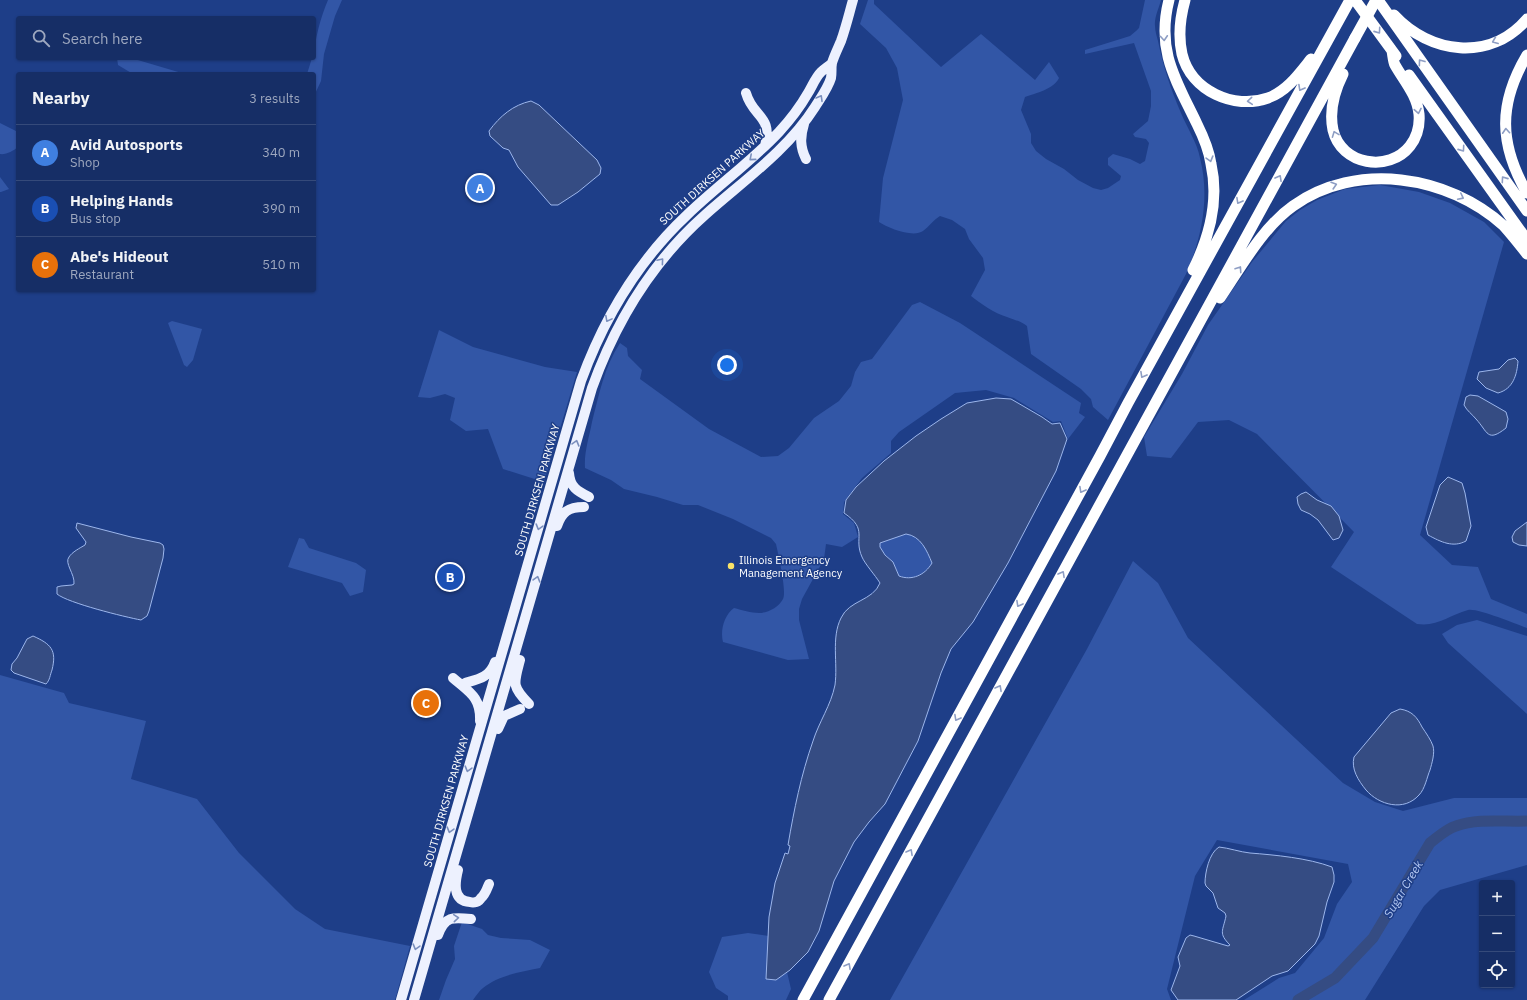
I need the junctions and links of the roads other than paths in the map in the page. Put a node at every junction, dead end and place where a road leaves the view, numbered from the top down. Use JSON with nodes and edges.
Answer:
{"nodes":[{"id":1,"x":853,"y":0,"type":"edge"},
{"id":2,"x":1169,"y":0,"type":"edge"},
{"id":3,"x":1185,"y":0,"type":"edge"},
{"id":4,"x":1350,"y":0,"type":"edge"},
{"id":5,"x":1355,"y":0,"type":"edge"},
{"id":6,"x":1378,"y":0,"type":"edge"},
{"id":7,"x":1527,"y":19,"type":"edge"},
{"id":8,"x":1331,"y":34,"type":"junction"},
{"id":9,"x":1356,"y":39,"type":"junction"},
{"id":10,"x":1392,"y":51,"type":"junction"},
{"id":11,"x":1527,"y":55,"type":"edge"},
{"id":12,"x":832,"y":63,"type":"junction"},
{"id":13,"x":746,"y":93,"type":"dead end"},
{"id":14,"x":806,"y":120,"type":"junction"},
{"id":15,"x":764,"y":147,"type":"junction"},
{"id":16,"x":806,"y":159,"type":"dead end"},
{"id":17,"x":1527,"y":193,"type":"edge"},
{"id":18,"x":1527,"y":211,"type":"edge"},
{"id":19,"x":1527,"y":240,"type":"edge"},
{"id":20,"x":1527,"y":254,"type":"edge"},
{"id":21,"x":1179,"y":305,"type":"junction"},
{"id":22,"x":1200,"y":324,"type":"junction"},
{"id":23,"x":569,"y":467,"type":"junction"},
{"id":24,"x":589,"y":497,"type":"dead end"},
{"id":25,"x":584,"y":507,"type":"dead end"},
{"id":26,"x":543,"y":556,"type":"junction"},
{"id":27,"x":528,"y":563,"type":"junction"},
{"id":28,"x":530,"y":601,"type":"junction"},
{"id":29,"x":453,"y":678,"type":"dead end"},
{"id":30,"x":465,"y":683,"type":"dead end"},
{"id":31,"x":479,"y":731,"type":"junction"},
{"id":32,"x":480,"y":773,"type":"junction"},
{"id":33,"x":467,"y":818,"type":"junction"},
{"id":34,"x":489,"y":884,"type":"dead end"},
{"id":35,"x":471,"y":919,"type":"dead end"},
{"id":36,"x":401,"y":1000,"type":"edge"},
{"id":37,"x":414,"y":1000,"type":"edge"},
{"id":38,"x":419,"y":1000,"type":"edge"},
{"id":39,"x":802,"y":1000,"type":"edge"},
{"id":40,"x":829,"y":1000,"type":"edge"}],
"edges":[{"from":1,"to":12,"type":"main road","name":"SOUTH DIRKSEN PARKWAY"},
{"from":2,"to":21,"type":"highway","one_way":true},
{"from":8,"to":3,"type":"highway","one_way":true},
{"from":4,"to":8,"type":"highway"},
{"from":5,"to":10,"type":"highway","one_way":true},
{"from":7,"to":6,"type":"highway","one_way":true},
{"from":6,"to":9,"type":"highway","bridge":true},
{"from":18,"to":6,"type":"highway","one_way":true},
{"from":8,"to":21,"type":"highway","one_way":true},
{"from":10,"to":9,"type":"highway","one_way":true},
{"from":22,"to":9,"type":"highway","one_way":true},
{"from":10,"to":19,"type":"highway","one_way":true},
{"from":17,"to":11,"type":"highway","one_way":true},
{"from":14,"to":12,"type":"main road","name":"SOUTH DIRKSEN PARKWAY","one_way":true},
{"from":12,"to":15,"type":"main road","name":"SOUTH DIRKSEN PARKWAY"},
{"from":13,"to":15,"type":"main road"},
{"from":14,"to":16,"type":"main road"},
{"from":23,"to":14,"type":"main road","name":"SOUTH DIRKSEN PARKWAY","one_way":true},
{"from":15,"to":27,"type":"main road","name":"SOUTH DIRKSEN PARKWAY","one_way":true},
{"from":22,"to":20,"type":"highway","one_way":true},
{"from":21,"to":39,"type":"highway","one_way":true},
{"from":40,"to":22,"type":"highway","one_way":true},
{"from":23,"to":24,"type":"main road"},
{"from":23,"to":26,"type":"main road","name":"SOUTH DIRKSEN PARKWAY"},
{"from":25,"to":26,"type":"main road"},
{"from":28,"to":26,"type":"main road","name":"SOUTH DIRKSEN PARKWAY","one_way":true},
{"from":27,"to":30,"type":"main road"},
{"from":27,"to":31,"type":"main road","name":"SOUTH DIRKSEN PARKWAY"},
{"from":28,"to":32,"type":"main road","name":"SOUTH DIRKSEN PARKWAY"},
{"from":28,"to":32,"type":"main road"},
{"from":29,"to":31,"type":"main road"},
{"from":31,"to":36,"type":"main road","name":"SOUTH DIRKSEN PARKWAY","one_way":true},
{"from":32,"to":33,"type":"main road","name":"SOUTH DIRKSEN PARKWAY"},
{"from":33,"to":34,"type":"main road"},
{"from":33,"to":37,"type":"main road","name":"SOUTH DIRKSEN PARKWAY"},
{"from":38,"to":35,"type":"main road","one_way":true}]}
